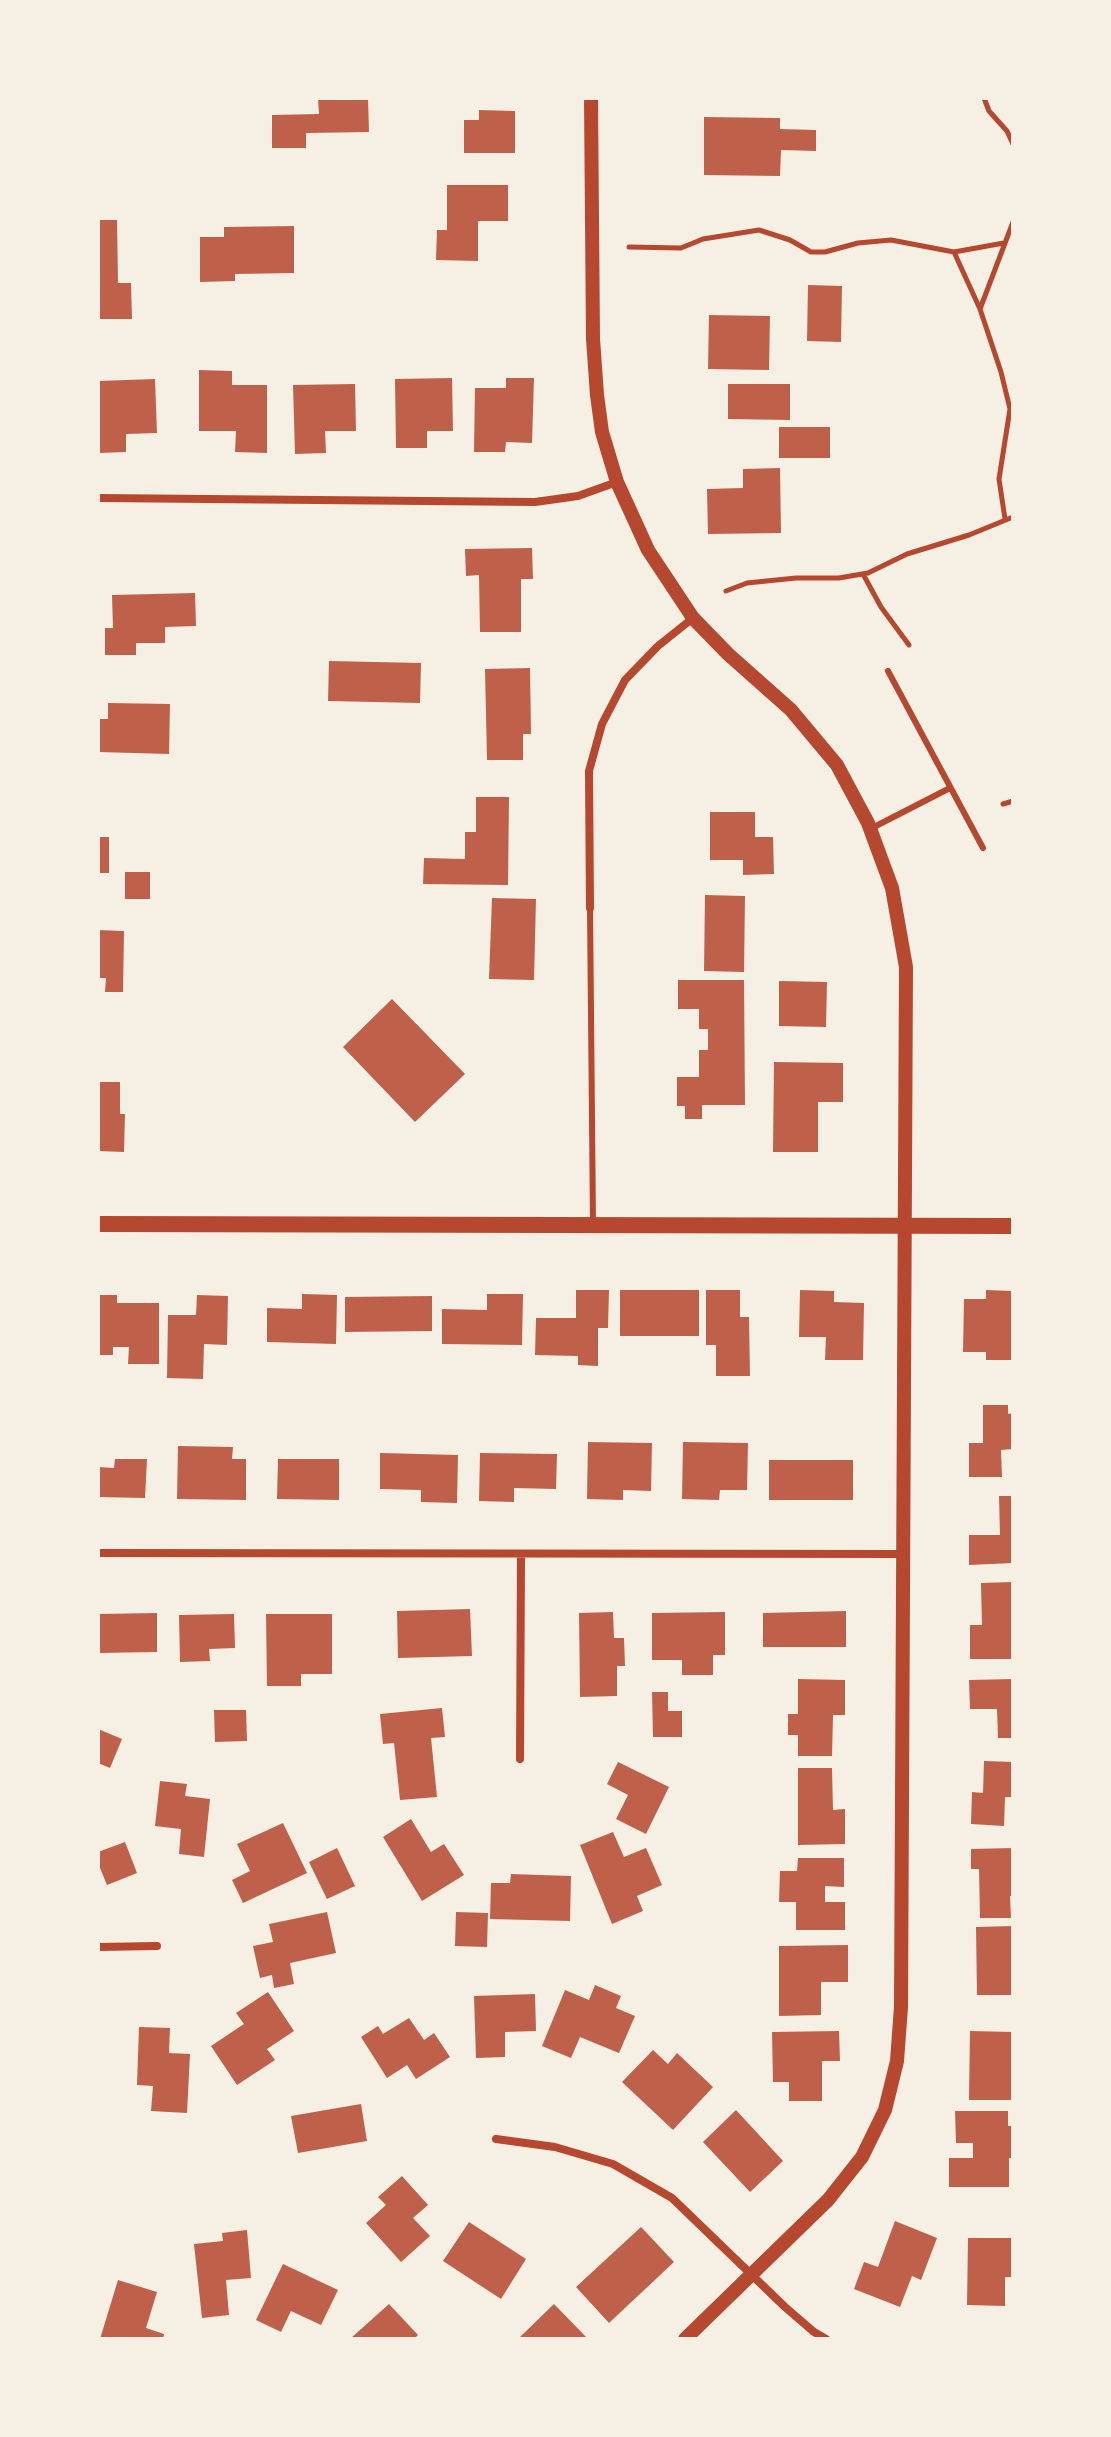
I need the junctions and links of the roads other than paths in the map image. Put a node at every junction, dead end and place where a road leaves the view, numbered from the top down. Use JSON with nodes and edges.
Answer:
{"nodes":[{"id":1,"x":591,"y":98,"type":"edge"},
{"id":2,"x":617,"y":482,"type":"junction"},
{"id":3,"x":98,"y":498,"type":"edge"},
{"id":4,"x":693,"y":618,"type":"junction"},
{"id":5,"x":888,"y":671,"type":"dead end"},
{"id":6,"x":950,"y":788,"type":"junction"},
{"id":7,"x":870,"y":828,"type":"junction"},
{"id":8,"x":983,"y":848,"type":"dead end"},
{"id":9,"x":590,"y":908,"type":"joint"},
{"id":10,"x":98,"y":1224,"type":"edge"},
{"id":11,"x":593,"y":1225,"type":"junction"},
{"id":12,"x":906,"y":1226,"type":"junction"},
{"id":13,"x":1013,"y":1226,"type":"edge"},
{"id":14,"x":98,"y":1553,"type":"edge"},
{"id":15,"x":521,"y":1554,"type":"junction"},
{"id":16,"x":904,"y":1554,"type":"junction"},
{"id":17,"x":520,"y":1759,"type":"dead end"},
{"id":18,"x":157,"y":1946,"type":"dead end"},
{"id":19,"x":98,"y":1947,"type":"edge"},
{"id":20,"x":496,"y":2139,"type":"dead end"},
{"id":21,"x":752,"y":2274,"type":"junction"},
{"id":22,"x":685,"y":2339,"type":"edge"},
{"id":23,"x":826,"y":2339,"type":"edge"}],
"edges":[{"from":1,"to":2,"type":"street"},
{"from":2,"to":3,"type":"street"},
{"from":2,"to":4,"type":"street"},
{"from":4,"to":7,"type":"street"},
{"from":4,"to":9,"type":"street"},
{"from":5,"to":6,"type":"lane"},
{"from":6,"to":7,"type":"lane"},
{"from":6,"to":8,"type":"lane"},
{"from":7,"to":12,"type":"street"},
{"from":9,"to":11,"type":"lane"},
{"from":10,"to":11,"type":"main road"},
{"from":11,"to":12,"type":"main road"},
{"from":12,"to":13,"type":"main road"},
{"from":12,"to":16,"type":"street"},
{"from":14,"to":15,"type":"street"},
{"from":15,"to":16,"type":"street"},
{"from":15,"to":17,"type":"street"},
{"from":16,"to":21,"type":"street"},
{"from":18,"to":19,"type":"street"},
{"from":20,"to":21,"type":"street"},
{"from":21,"to":22,"type":"street"},
{"from":21,"to":23,"type":"street"}]}
